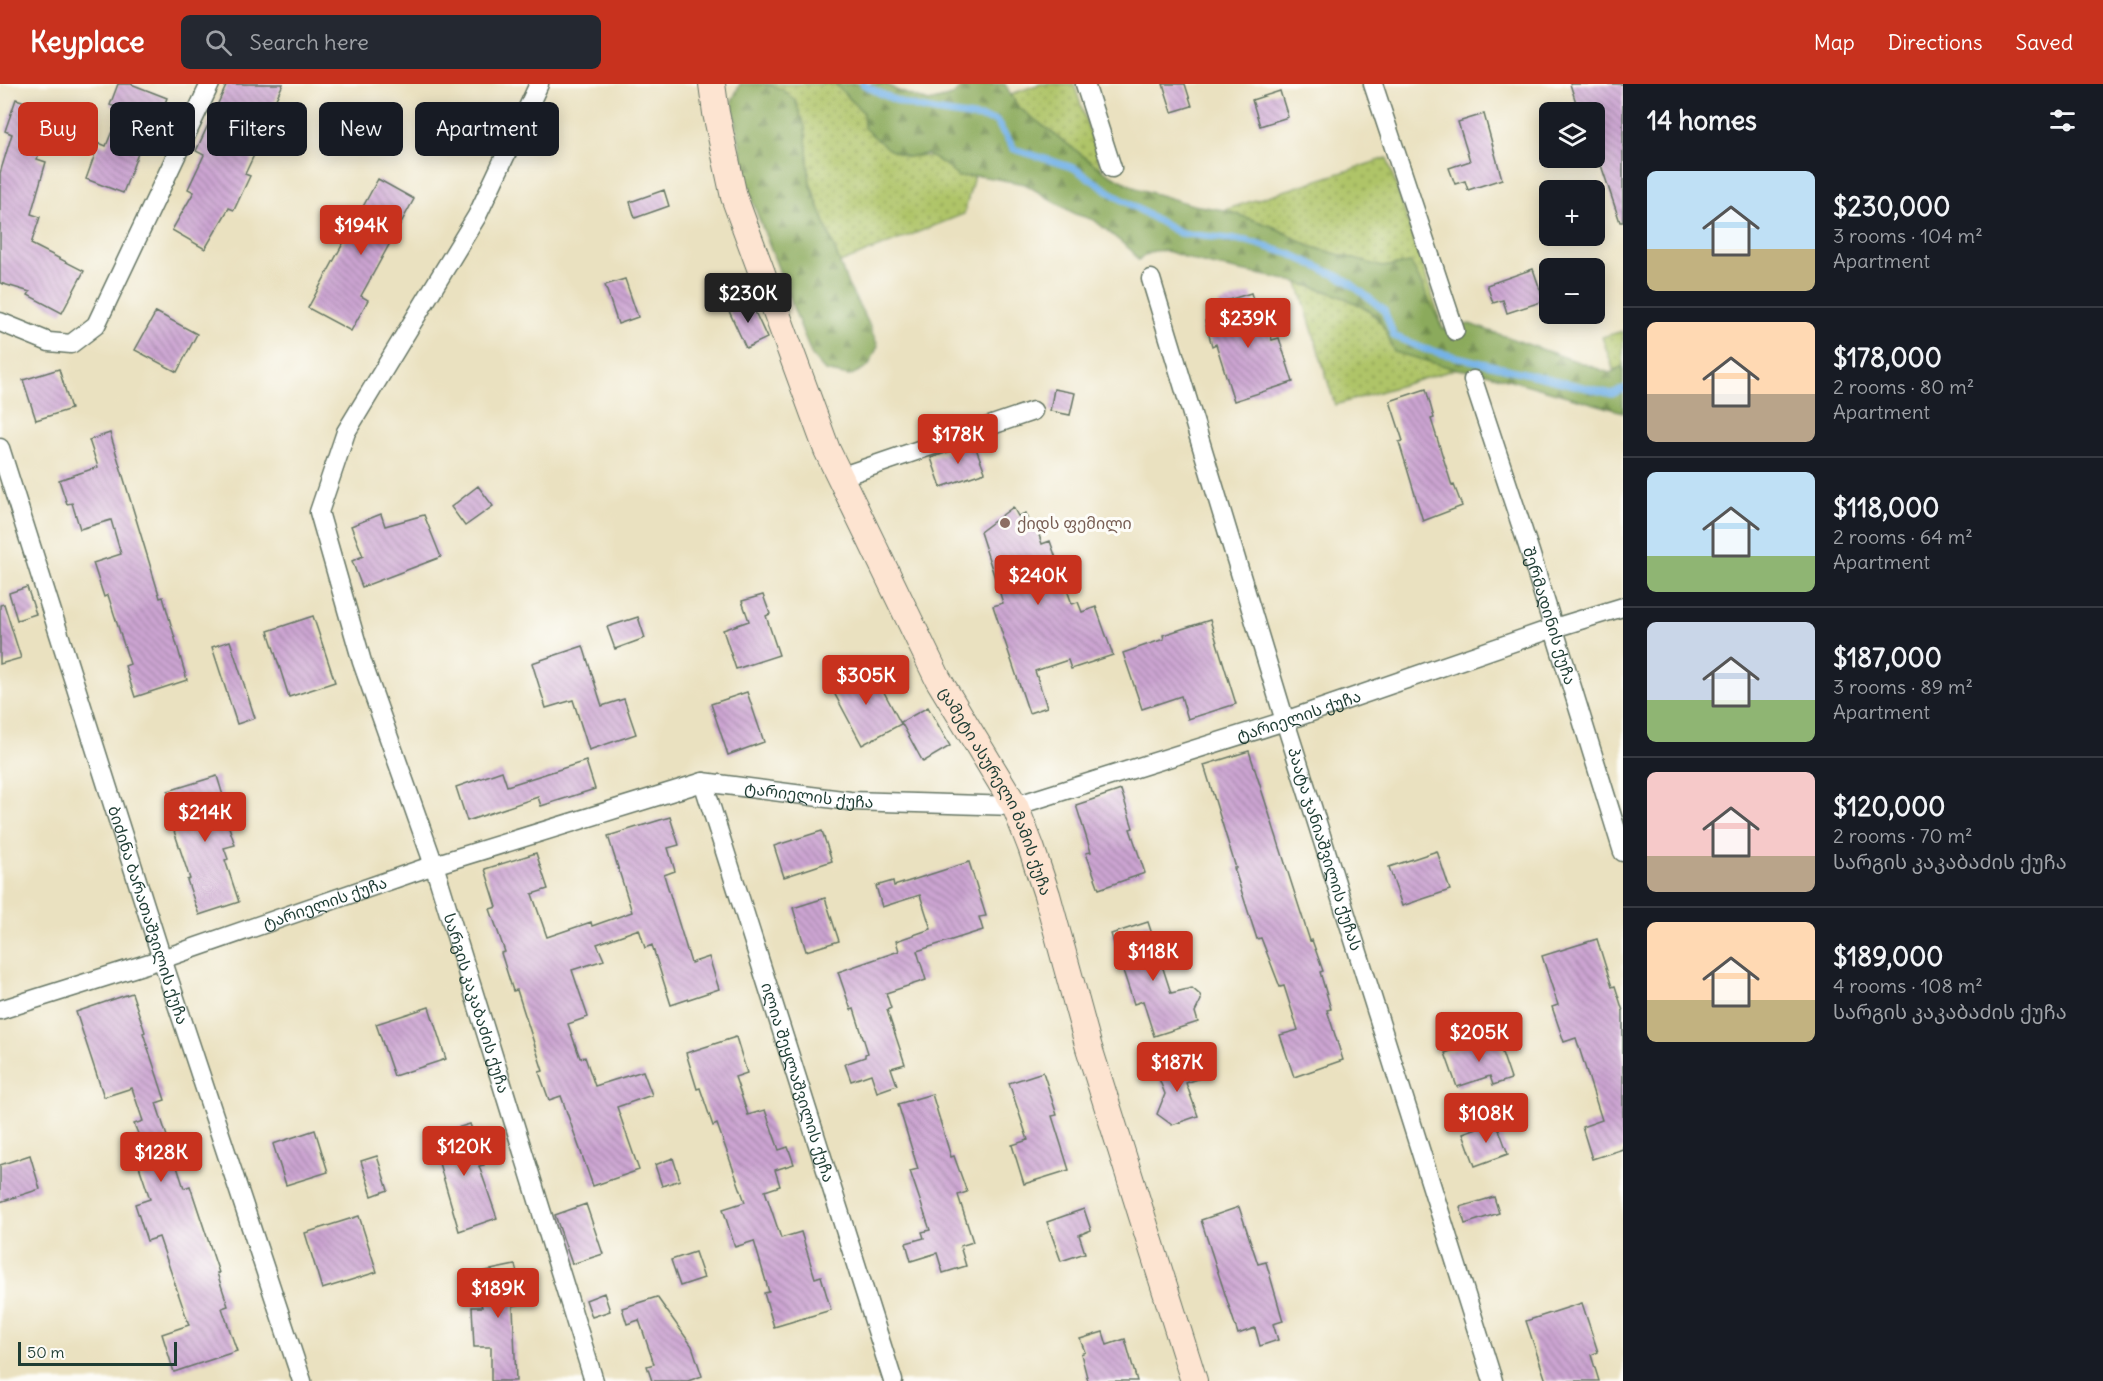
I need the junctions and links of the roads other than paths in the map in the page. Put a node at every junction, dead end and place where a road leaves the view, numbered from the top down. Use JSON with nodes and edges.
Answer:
{"nodes":[{"id":1,"x":210,"y":84,"type":"edge"},
{"id":2,"x":539,"y":84,"type":"edge"},
{"id":3,"x":712,"y":84,"type":"edge"},
{"id":4,"x":1085,"y":84,"type":"edge"},
{"id":5,"x":1373,"y":84,"type":"edge"},
{"id":6,"x":1112,"y":168,"type":"dead end"},
{"id":7,"x":1151,"y":279,"type":"dead end"},
{"id":8,"x":0,"y":322,"type":"edge"},
{"id":9,"x":1455,"y":330,"type":"dead end"},
{"id":10,"x":1473,"y":380,"type":"dead end"},
{"id":11,"x":1032,"y":411,"type":"dead end"},
{"id":12,"x":0,"y":448,"type":"edge"},
{"id":13,"x":840,"y":477,"type":"junction"},
{"id":14,"x":1623,"y":607,"type":"edge"},
{"id":15,"x":1554,"y":628,"type":"junction"},
{"id":16,"x":1285,"y":721,"type":"junction"},
{"id":17,"x":703,"y":783,"type":"junction"},
{"id":18,"x":1015,"y":806,"type":"junction"},
{"id":19,"x":1623,"y":852,"type":"edge"},
{"id":20,"x":434,"y":865,"type":"junction"},
{"id":21,"x":162,"y":959,"type":"junction"},
{"id":22,"x":0,"y":1010,"type":"edge"},
{"id":23,"x":302,"y":1381,"type":"edge"},
{"id":24,"x":594,"y":1381,"type":"edge"},
{"id":25,"x":892,"y":1381,"type":"edge"},
{"id":26,"x":1194,"y":1381,"type":"edge"},
{"id":27,"x":1493,"y":1381,"type":"edge"}],
"edges":[{"from":1,"to":8,"type":"street"},
{"from":2,"to":20,"type":"street","name":"სარგის კაკაბაძის ქუჩა"},
{"from":3,"to":13,"type":"street","name":"ცამეტი ასურელი მამის ქუჩა"},
{"from":4,"to":6,"type":"street"},
{"from":5,"to":9,"type":"street"},
{"from":7,"to":16,"type":"street","name":"პაატა ჯანიაშვილის ქუჩას"},
{"from":10,"to":15,"type":"street","name":"შერმადინის ქუჩა"},
{"from":11,"to":13,"type":"street"},
{"from":12,"to":21,"type":"street","name":"ბიძინა ბარათაშვილის ქუჩა"},
{"from":13,"to":18,"type":"street","name":"ცამეტი ასურელი მამის ქუჩა"},
{"from":14,"to":15,"type":"street","name":"ტარიელის ქუჩა"},
{"from":15,"to":16,"type":"street","name":"ტარიელის ქუჩა"},
{"from":15,"to":19,"type":"street","name":"შერმადინის ქუჩა"},
{"from":16,"to":18,"type":"street","name":"ტარიელის ქუჩა"},
{"from":16,"to":27,"type":"street","name":"პაატა ჯანიაშვილის ქუჩას"},
{"from":17,"to":18,"type":"street","name":"ტარიელის ქუჩა"},
{"from":17,"to":20,"type":"street","name":"ტარიელის ქუჩა"},
{"from":17,"to":25,"type":"street","name":"ილია შეყლაშვილის ქუჩა"},
{"from":18,"to":26,"type":"street","name":"ცამეტი ასურელი მამის ქუჩა"},
{"from":20,"to":21,"type":"street","name":"ტარიელის ქუჩა"},
{"from":20,"to":24,"type":"street","name":"სარგის კაკაბაძის ქუჩა"},
{"from":21,"to":22,"type":"street","name":"ტარიელის ქუჩა"},
{"from":21,"to":23,"type":"street","name":"ბიძინა ბარათაშვილის ქუჩა"}]}
